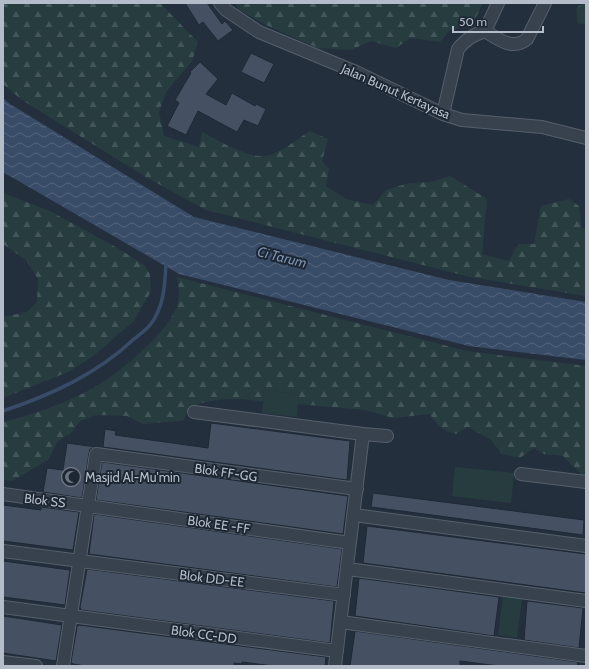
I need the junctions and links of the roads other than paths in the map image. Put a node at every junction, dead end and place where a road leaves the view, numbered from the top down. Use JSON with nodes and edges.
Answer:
{"nodes":[{"id":1,"x":220,"y":3,"type":"edge"},
{"id":2,"x":498,"y":3,"type":"edge"},
{"id":3,"x":545,"y":3,"type":"edge"},
{"id":4,"x":485,"y":32,"type":"junction"},
{"id":5,"x":443,"y":114,"type":"junction"},
{"id":6,"x":586,"y":138,"type":"edge"},
{"id":7,"x":194,"y":412,"type":"dead end"},
{"id":8,"x":363,"y":434,"type":"junction"},
{"id":9,"x":387,"y":436,"type":"dead end"},
{"id":10,"x":521,"y":474,"type":"dead end"},
{"id":11,"x":586,"y":482,"type":"edge"},
{"id":12,"x":357,"y":489,"type":"junction"},
{"id":13,"x":3,"y":494,"type":"edge"},
{"id":14,"x":88,"y":506,"type":"junction"},
{"id":15,"x":354,"y":515,"type":"junction"},
{"id":16,"x":350,"y":543,"type":"junction"},
{"id":17,"x":586,"y":546,"type":"edge"},
{"id":18,"x":3,"y":551,"type":"edge"},
{"id":19,"x":80,"y":560,"type":"junction"},
{"id":20,"x":348,"y":569,"type":"junction"},
{"id":21,"x":344,"y":595,"type":"junction"},
{"id":22,"x":586,"y":600,"type":"edge"},
{"id":23,"x":3,"y":607,"type":"edge"},
{"id":24,"x":71,"y":616,"type":"junction"},
{"id":25,"x":341,"y":622,"type":"junction"},
{"id":26,"x":337,"y":651,"type":"junction"},
{"id":27,"x":586,"y":656,"type":"edge"},
{"id":28,"x":3,"y":662,"type":"edge"},
{"id":29,"x":36,"y":666,"type":"edge"},
{"id":30,"x":63,"y":666,"type":"edge"},
{"id":31,"x":335,"y":666,"type":"edge"}],
"edges":[{"from":1,"to":5,"type":"street","name":"Jalan Bunut Kertayasa"},
{"from":2,"to":4,"type":"street"},
{"from":3,"to":4,"type":"street"},
{"from":4,"to":5,"type":"street"},
{"from":5,"to":6,"type":"street","name":"Jalan Bunut Kertayasa"},
{"from":7,"to":8,"type":"street"},
{"from":8,"to":9,"type":"street"},
{"from":8,"to":12,"type":"street"},
{"from":10,"to":11,"type":"street"},
{"from":12,"to":14,"type":"street","name":"Blok FF-GG"},
{"from":12,"to":15,"type":"street"},
{"from":13,"to":14,"type":"street","name":"Blok SS"},
{"from":14,"to":16,"type":"street","name":"Blok EE -FF"},
{"from":14,"to":19,"type":"street"},
{"from":15,"to":16,"type":"street"},
{"from":15,"to":17,"type":"street"},
{"from":16,"to":20,"type":"street"},
{"from":18,"to":19,"type":"street","name":"Blok DD-EE"},
{"from":19,"to":21,"type":"street","name":"Blok DD-EE"},
{"from":19,"to":24,"type":"street"},
{"from":20,"to":21,"type":"street"},
{"from":20,"to":22,"type":"street"},
{"from":21,"to":25,"type":"street"},
{"from":23,"to":24,"type":"street","name":"Blok CC-DD"},
{"from":24,"to":26,"type":"street","name":"Blok CC-DD"},
{"from":24,"to":30,"type":"street"},
{"from":25,"to":26,"type":"street"},
{"from":25,"to":27,"type":"street"},
{"from":26,"to":31,"type":"street"},
{"from":28,"to":29,"type":"street"}]}
